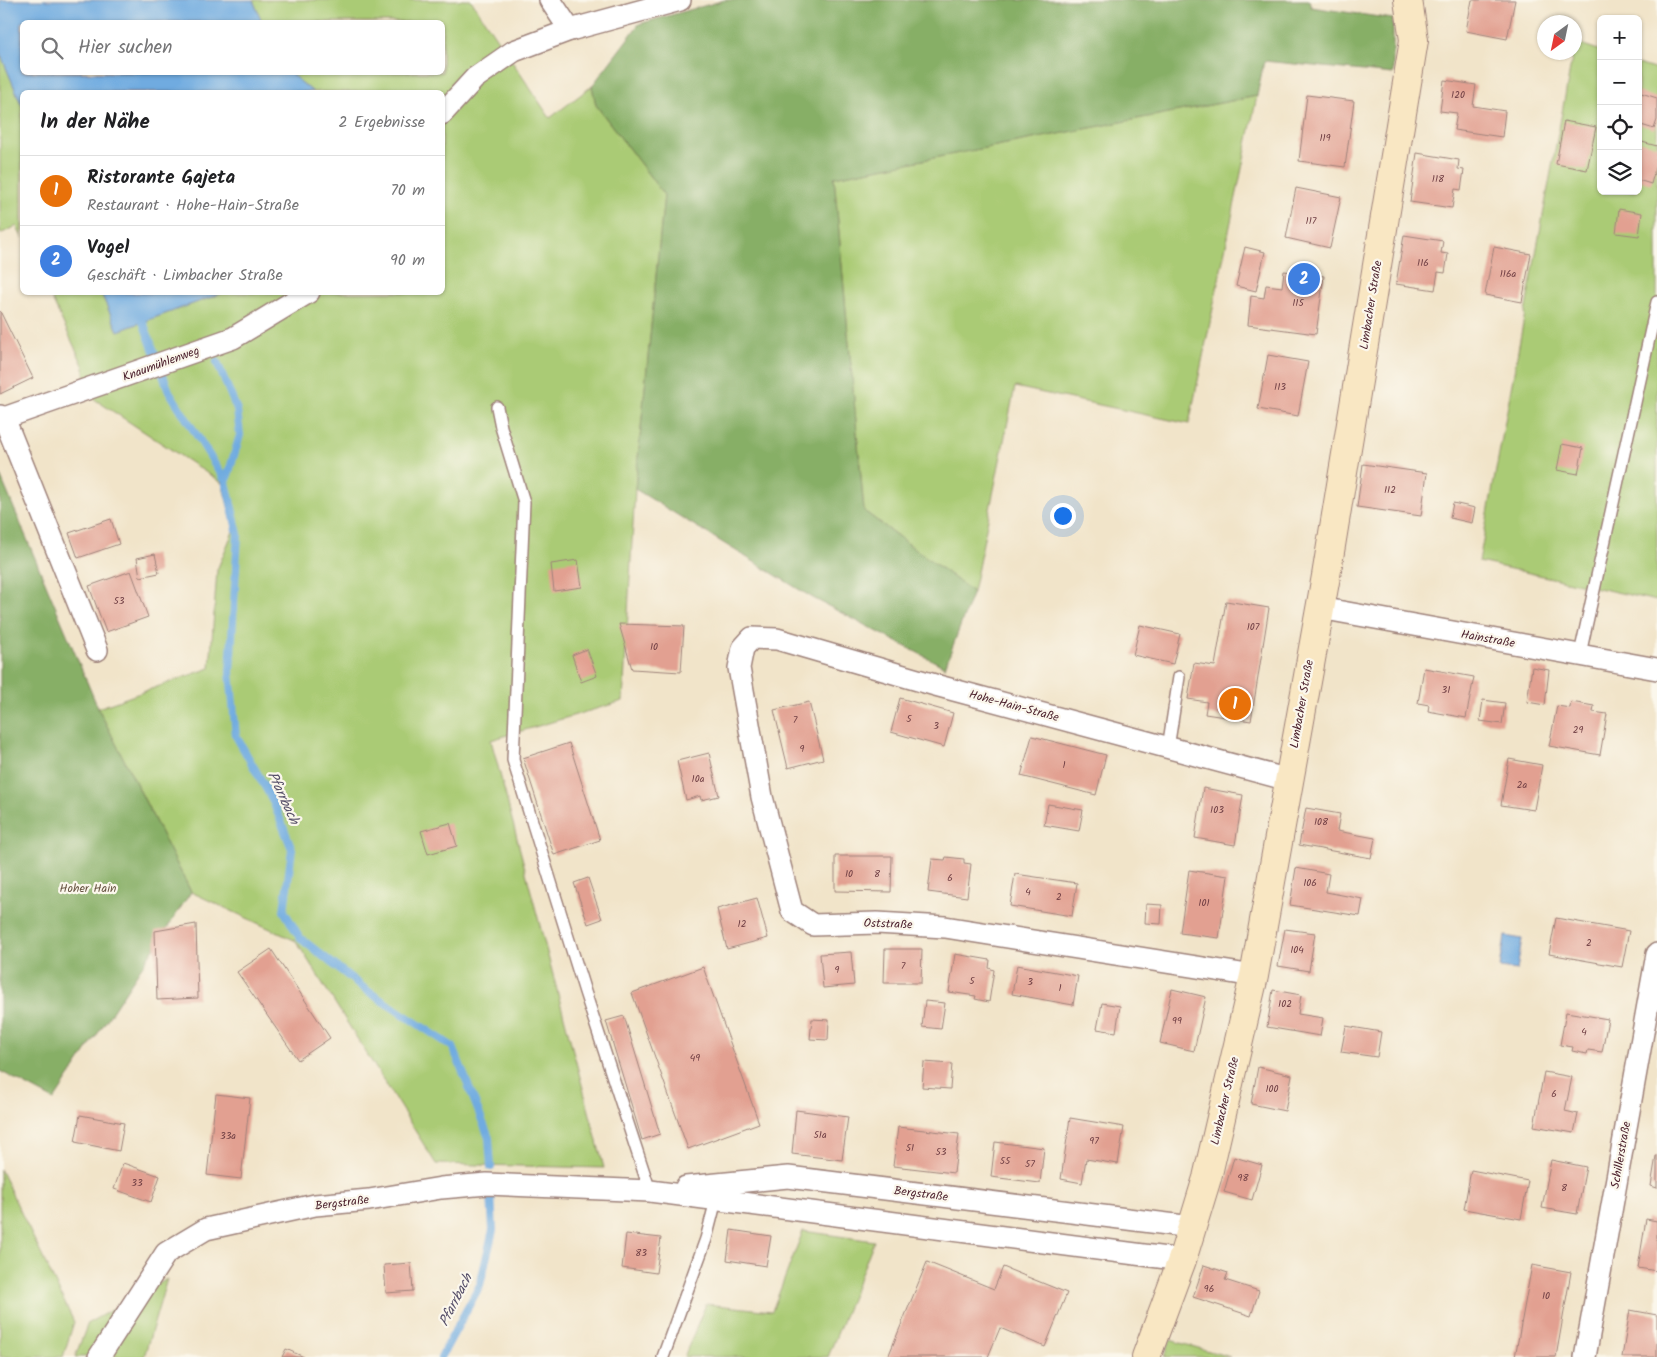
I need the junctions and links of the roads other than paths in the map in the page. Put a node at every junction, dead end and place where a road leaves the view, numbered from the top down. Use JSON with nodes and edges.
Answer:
{"nodes":[{"id":1,"x":550,"y":0,"type":"edge"},
{"id":2,"x":680,"y":0,"type":"edge"},
{"id":3,"x":1408,"y":0,"type":"edge"},
{"id":4,"x":570,"y":30,"type":"junction"},
{"id":5,"x":445,"y":111,"type":"edge"},
{"id":6,"x":304,"y":295,"type":"edge"},
{"id":7,"x":1657,"y":302,"type":"edge"},
{"id":8,"x":497,"y":408,"type":"dead end"},
{"id":9,"x":2,"y":417,"type":"edge"},
{"id":10,"x":1320,"y":608,"type":"junction"},
{"id":11,"x":743,"y":648,"type":"joint"},
{"id":12,"x":97,"y":650,"type":"dead end"},
{"id":13,"x":1580,"y":654,"type":"junction"},
{"id":14,"x":1657,"y":669,"type":"edge"},
{"id":15,"x":1178,"y":677,"type":"dead end"},
{"id":16,"x":1168,"y":748,"type":"junction"},
{"id":17,"x":1289,"y":780,"type":"junction"},
{"id":18,"x":1657,"y":954,"type":"edge"},
{"id":19,"x":1254,"y":976,"type":"junction"},
{"id":20,"x":650,"y":1190,"type":"junction"},
{"id":21,"x":716,"y":1200,"type":"junction"},
{"id":22,"x":1192,"y":1227,"type":"junction"},
{"id":23,"x":1182,"y":1260,"type":"junction"},
{"id":24,"x":99,"y":1357,"type":"edge"},
{"id":25,"x":663,"y":1357,"type":"edge"},
{"id":26,"x":1146,"y":1357,"type":"edge"},
{"id":27,"x":1585,"y":1357,"type":"edge"}],
"edges":[{"from":1,"to":4,"type":"street"},
{"from":2,"to":4,"type":"street"},
{"from":3,"to":10,"type":"street","name":"Limbacher Straße"},
{"from":4,"to":5,"type":"street"},
{"from":6,"to":9,"type":"street","name":"Knaumühlenweg"},
{"from":7,"to":13,"type":"lane"},
{"from":8,"to":20,"type":"lane"},
{"from":9,"to":12,"type":"street","name":"Knaumühlenweg"},
{"from":10,"to":13,"type":"street","name":"Hainstraße"},
{"from":10,"to":17,"type":"street","name":"Limbacher Straße"},
{"from":11,"to":16,"type":"street","name":"Hohe-Hain-Straße"},
{"from":11,"to":19,"type":"street","name":"Oststraße"},
{"from":13,"to":14,"type":"street","name":"Hainstraße"},
{"from":15,"to":16,"type":"lane"},
{"from":16,"to":17,"type":"street","name":"Hohe-Hain-Straße"},
{"from":17,"to":19,"type":"street","name":"Limbacher Straße"},
{"from":18,"to":27,"type":"street","name":"Schillerstraße"},
{"from":19,"to":22,"type":"street","name":"Limbacher Straße"},
{"from":20,"to":21,"type":"street","name":"Bergstraße"},
{"from":20,"to":22,"type":"street","name":"Bergstraße"},
{"from":20,"to":24,"type":"street","name":"Bergstraße"},
{"from":21,"to":23,"type":"street","name":"Bergstraße"},
{"from":21,"to":25,"type":"lane"},
{"from":22,"to":23,"type":"street","name":"Limbacher Straße"},
{"from":23,"to":26,"type":"street","name":"Limbacher Straße"}]}
